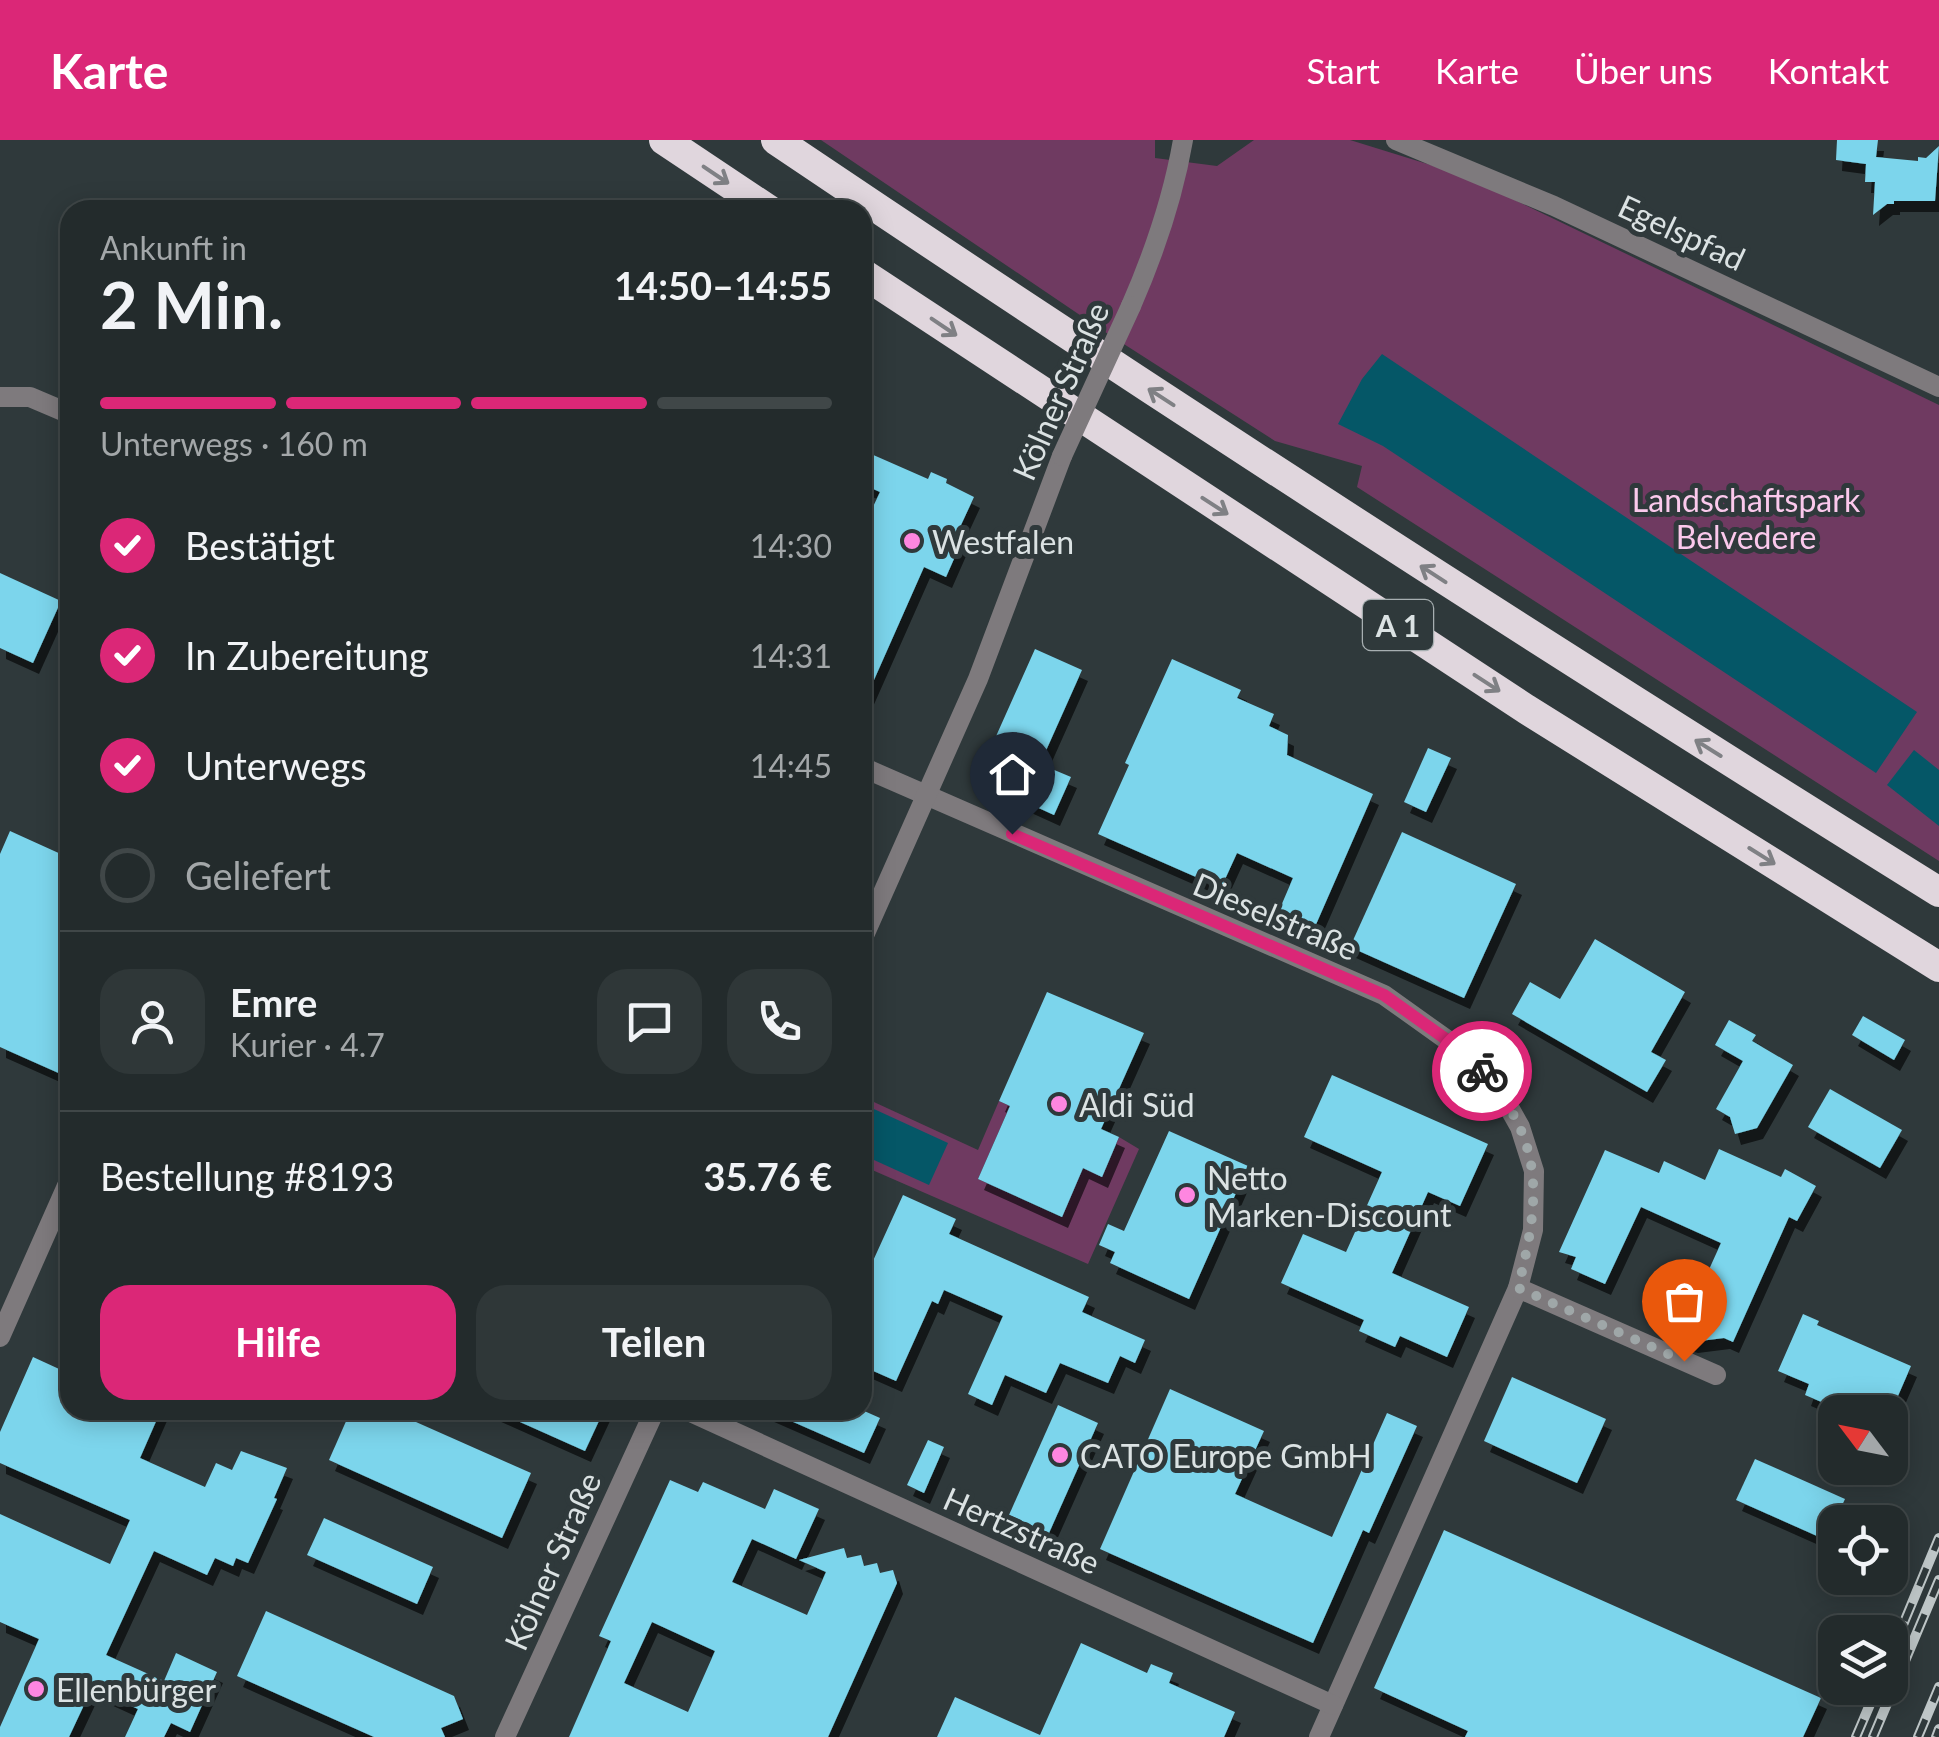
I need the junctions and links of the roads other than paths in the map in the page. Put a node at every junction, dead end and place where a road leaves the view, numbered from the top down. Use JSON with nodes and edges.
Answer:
{"nodes":[{"id":1,"x":664,"y":140,"type":"edge"},
{"id":2,"x":776,"y":140,"type":"edge"},
{"id":3,"x":1183,"y":140,"type":"edge"},
{"id":4,"x":1396,"y":140,"type":"edge"},
{"id":5,"x":753,"y":200,"type":"edge"},
{"id":6,"x":865,"y":200,"type":"edge"},
{"id":7,"x":872,"y":205,"type":"edge"},
{"id":8,"x":872,"y":280,"type":"edge"},
{"id":9,"x":1939,"y":387,"type":"edge"},
{"id":10,"x":0,"y":397,"type":"edge"},
{"id":11,"x":60,"y":410,"type":"edge"},
{"id":12,"x":872,"y":772,"type":"edge"},
{"id":13,"x":926,"y":796,"type":"junction"},
{"id":14,"x":1939,"y":892,"type":"edge"},
{"id":15,"x":872,"y":918,"type":"edge"},
{"id":16,"x":1939,"y":967,"type":"edge"},
{"id":17,"x":60,"y":1202,"type":"edge"},
{"id":18,"x":1518,"y":1288,"type":"junction"},
{"id":19,"x":0,"y":1337,"type":"edge"},
{"id":20,"x":1716,"y":1375,"type":"dead end"},
{"id":21,"x":650,"y":1420,"type":"edge"},
{"id":22,"x":708,"y":1420,"type":"edge"},
{"id":23,"x":1334,"y":1705,"type":"junction"},
{"id":24,"x":505,"y":1737,"type":"edge"},
{"id":25,"x":1319,"y":1737,"type":"edge"}],
"edges":[{"from":1,"to":5,"type":"highway","one_way":true},
{"from":6,"to":2,"type":"highway","number":"A 1","one_way":true},
{"from":3,"to":13,"type":"street","name":"Kölner Straße","bridge":true},
{"from":4,"to":9,"type":"street","name":"Egelspfad"},
{"from":14,"to":7,"type":"highway","number":"A 1","one_way":true},
{"from":8,"to":16,"type":"highway","number":"A 1","one_way":true},
{"from":10,"to":11,"type":"street"},
{"from":12,"to":13,"type":"street","name":"Dieselstraße"},
{"from":13,"to":15,"type":"street","name":"Kölner Straße"},
{"from":13,"to":18,"type":"street","name":"Dieselstraße"},
{"from":17,"to":19,"type":"street"},
{"from":18,"to":20,"type":"street"},
{"from":18,"to":23,"type":"street","name":"Dieselstraße"},
{"from":21,"to":24,"type":"street","name":"Kölner Straße"},
{"from":22,"to":23,"type":"street","name":"Hertzstraße"},
{"from":23,"to":25,"type":"street","name":"Dieselstraße"}]}
